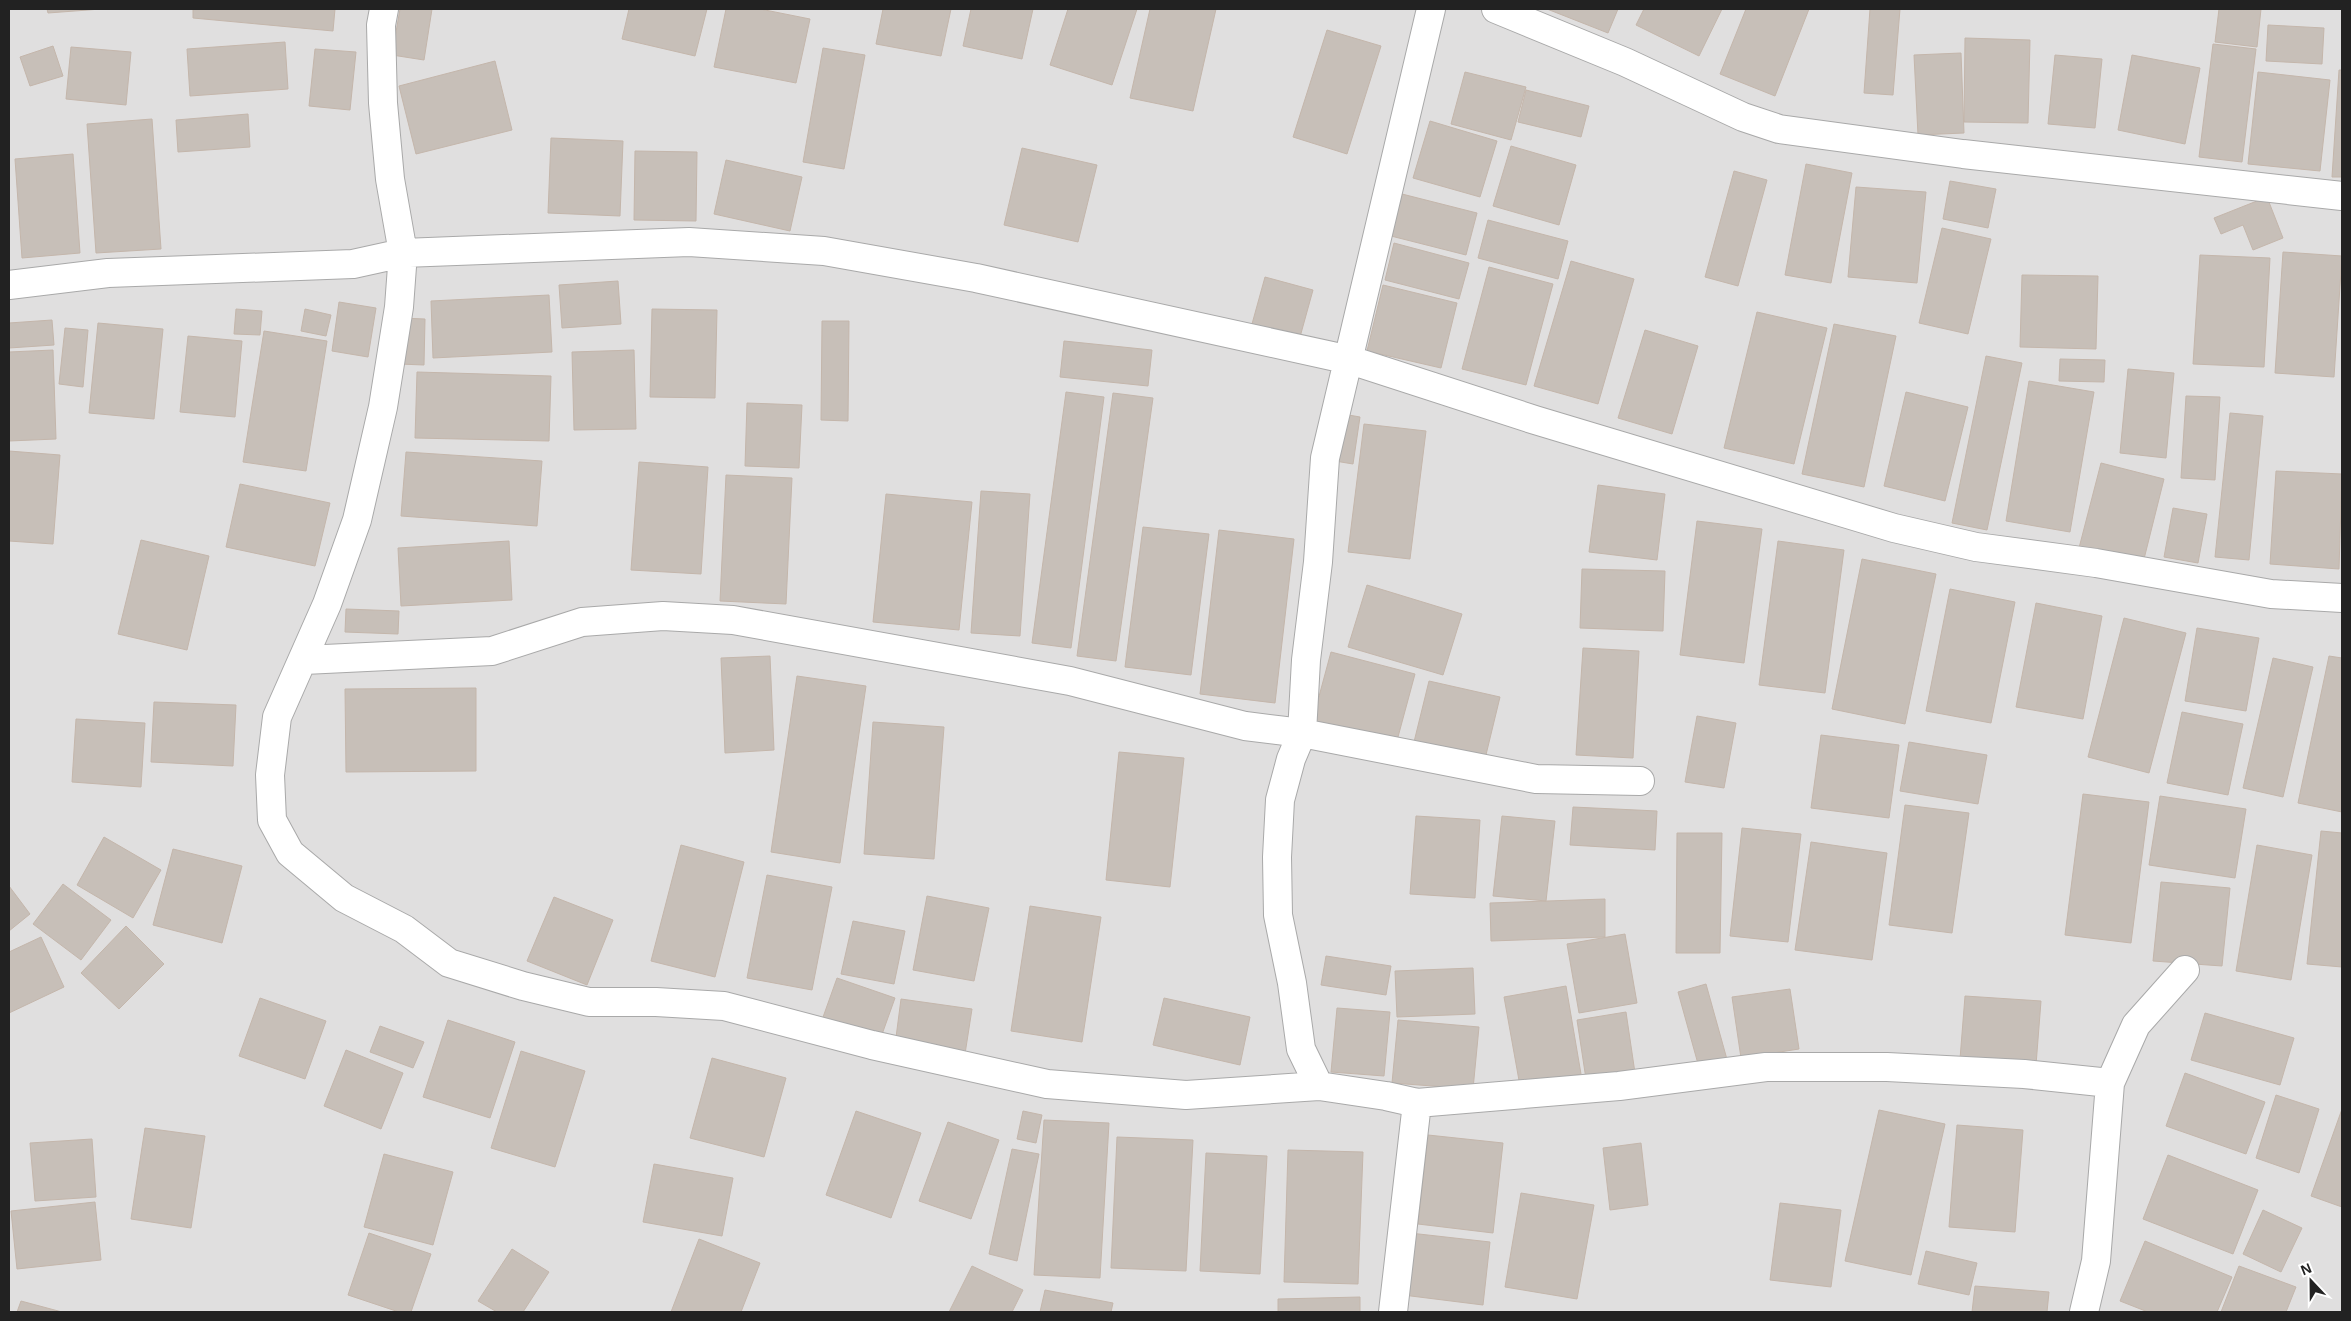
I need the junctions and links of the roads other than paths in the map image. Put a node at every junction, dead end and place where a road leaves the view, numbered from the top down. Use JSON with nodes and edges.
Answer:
{"nodes":[{"id":1,"x":384,"y":9,"type":"edge"},
{"id":2,"x":1431,"y":9,"type":"edge"},
{"id":3,"x":1496,"y":9,"type":"edge"},
{"id":4,"x":2342,"y":196,"type":"edge"},
{"id":5,"x":403,"y":253,"type":"junction"},
{"id":6,"x":9,"y":285,"type":"edge"},
{"id":7,"x":1350,"y":360,"type":"junction"},
{"id":8,"x":2342,"y":598,"type":"edge"},
{"id":9,"x":304,"y":660,"type":"junction"},
{"id":10,"x":1302,"y":733,"type":"junction"},
{"id":11,"x":1640,"y":781,"type":"dead end"},
{"id":12,"x":2185,"y":970,"type":"dead end"},
{"id":13,"x":1301,"y":1049,"type":"junction"},
{"id":14,"x":2110,"y":1083,"type":"junction"},
{"id":15,"x":1319,"y":1086,"type":"junction"},
{"id":16,"x":1275,"y":1087,"type":"junction"},
{"id":17,"x":1417,"y":1104,"type":"junction"},
{"id":18,"x":1393,"y":1312,"type":"edge"},
{"id":19,"x":2084,"y":1312,"type":"edge"}],
"edges":[{"from":1,"to":5,"type":"street"},
{"from":2,"to":7,"type":"street"},
{"from":3,"to":4,"type":"street"},
{"from":5,"to":6,"type":"street"},
{"from":5,"to":7,"type":"street"},
{"from":5,"to":9,"type":"street"},
{"from":7,"to":8,"type":"street"},
{"from":7,"to":10,"type":"street"},
{"from":9,"to":10,"type":"street"},
{"from":9,"to":16,"type":"street"},
{"from":10,"to":11,"type":"street"},
{"from":10,"to":13,"type":"street"},
{"from":12,"to":14,"type":"street"},
{"from":13,"to":15,"type":"street"},
{"from":13,"to":16,"type":"street"},
{"from":14,"to":17,"type":"street"},
{"from":14,"to":19,"type":"street"},
{"from":15,"to":16,"type":"street"},
{"from":15,"to":17,"type":"street"},
{"from":17,"to":18,"type":"street"}]}
